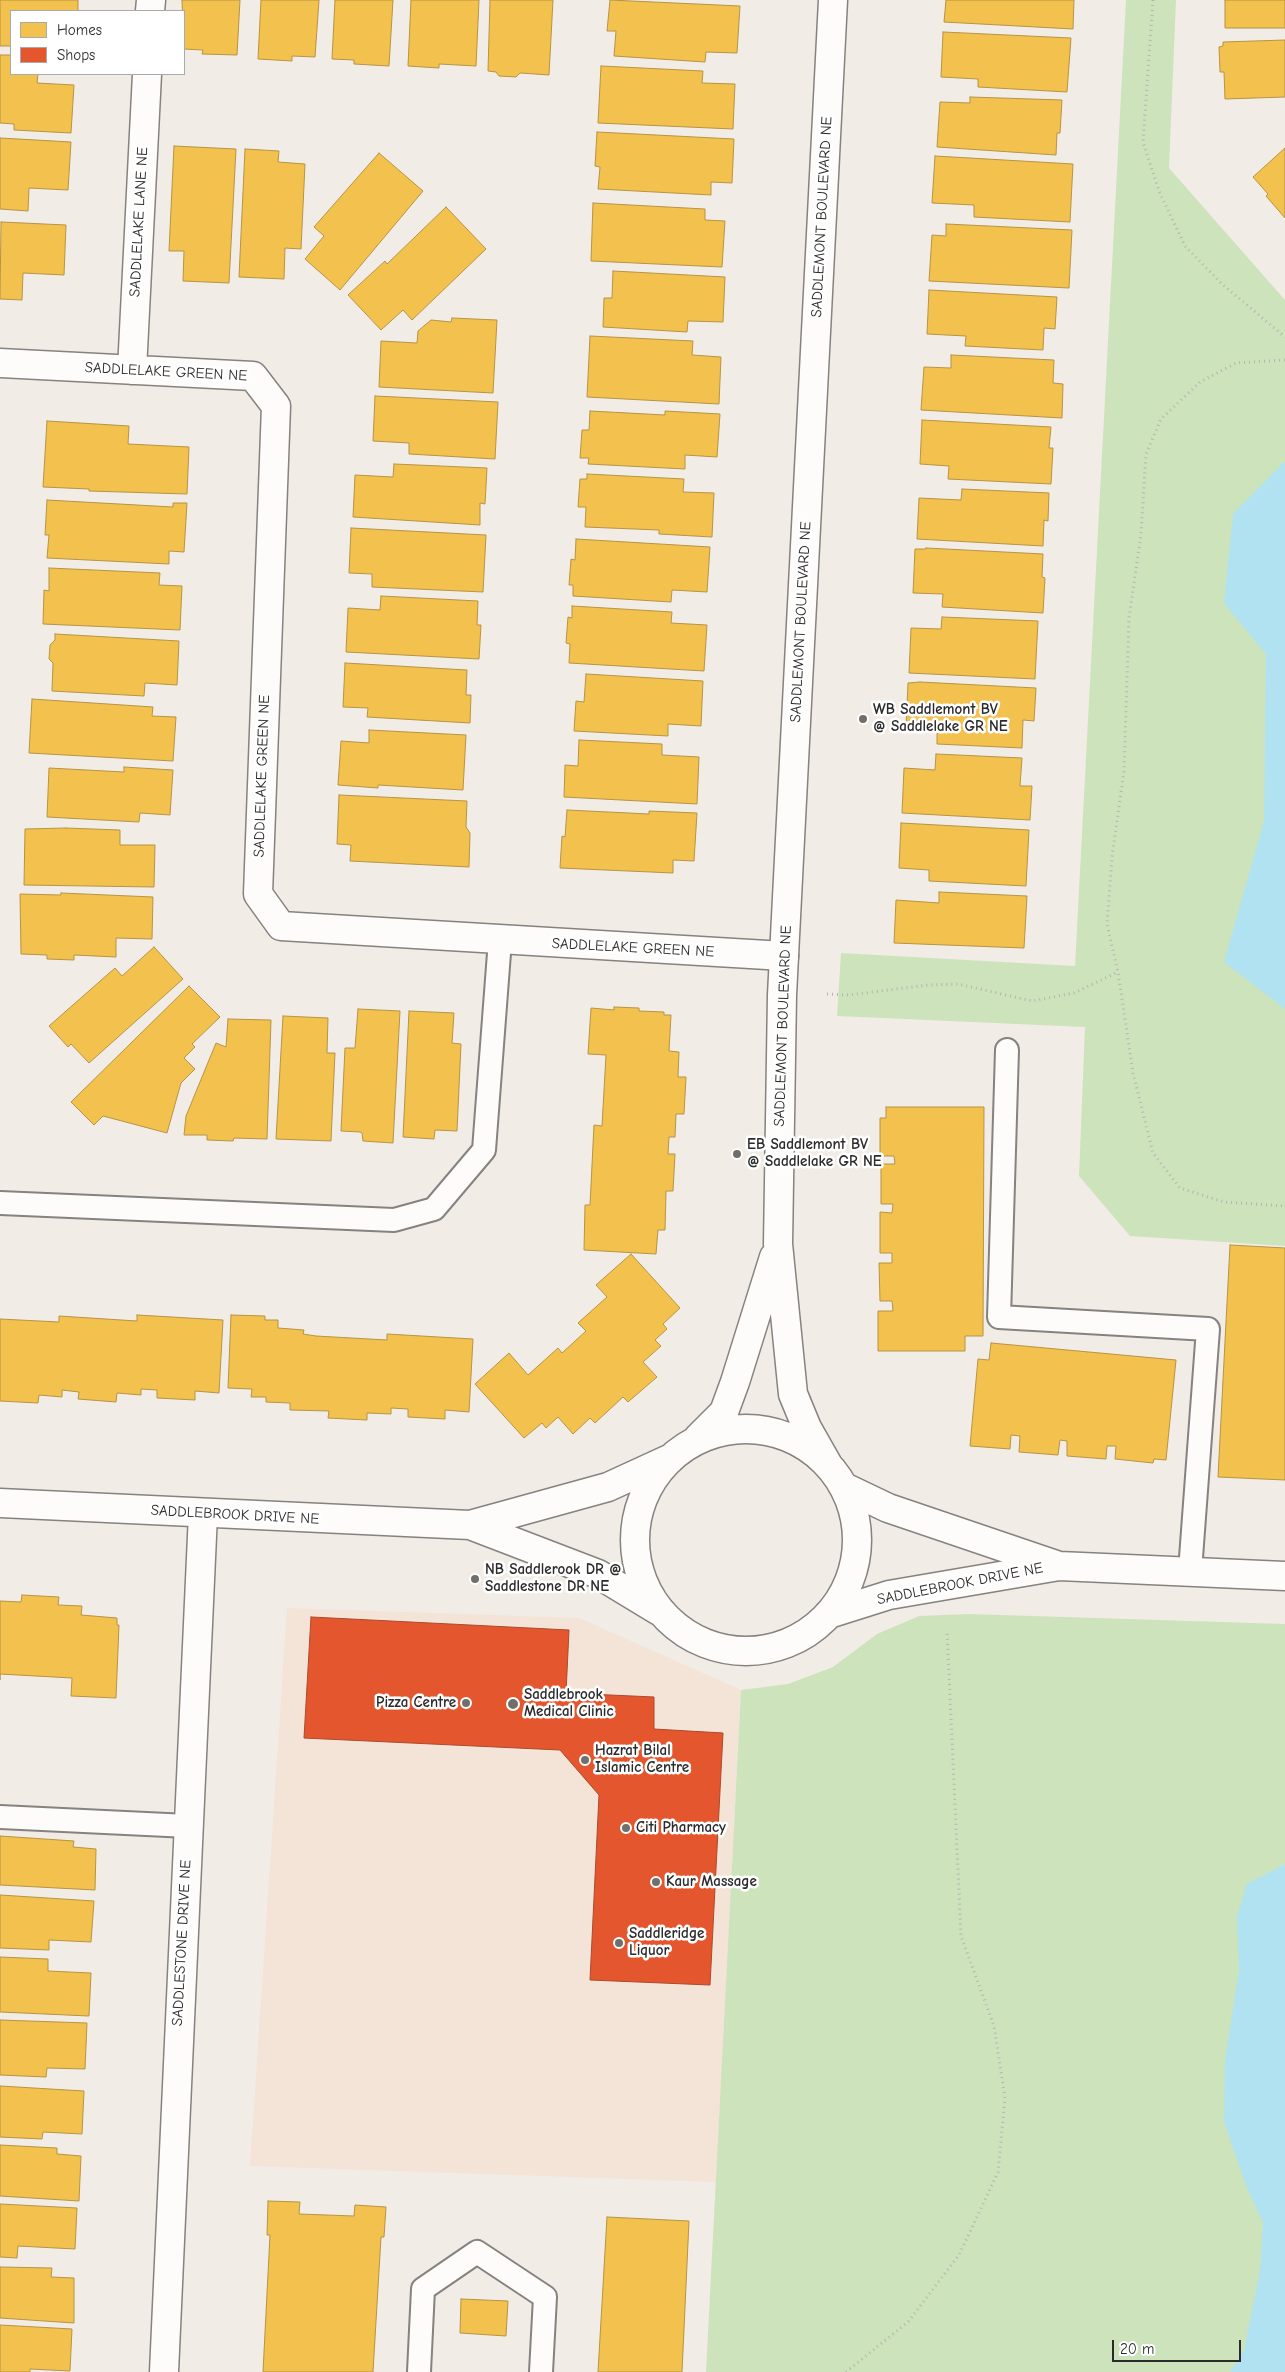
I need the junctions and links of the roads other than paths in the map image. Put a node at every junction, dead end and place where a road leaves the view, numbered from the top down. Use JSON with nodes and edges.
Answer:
{"nodes":[{"id":1,"x":833,"y":0,"type":"edge"},
{"id":2,"x":147,"y":75,"type":"edge"},
{"id":3,"x":0,"y":363,"type":"edge"},
{"id":4,"x":132,"y":370,"type":"junction"},
{"id":5,"x":500,"y":940,"type":"junction"},
{"id":6,"x":784,"y":956,"type":"junction"},
{"id":7,"x":1007,"y":1050,"type":"dead end"},
{"id":8,"x":0,"y":1203,"type":"edge"},
{"id":9,"x":778,"y":1244,"type":"junction"},
{"id":10,"x":694,"y":1442,"type":"junction"},
{"id":11,"x":670,"y":1459,"type":"junction"},
{"id":12,"x":828,"y":1465,"type":"junction"},
{"id":13,"x":844,"y":1487,"type":"junction"},
{"id":14,"x":0,"y":1503,"type":"edge"},
{"id":15,"x":203,"y":1514,"type":"junction"},
{"id":16,"x":470,"y":1526,"type":"junction"},
{"id":17,"x":1059,"y":1566,"type":"junction"},
{"id":18,"x":1190,"y":1571,"type":"junction"},
{"id":19,"x":1285,"y":1576,"type":"edge"},
{"id":20,"x":660,"y":1612,"type":"junction"},
{"id":21,"x":832,"y":1613,"type":"junction"},
{"id":22,"x":0,"y":1817,"type":"edge"},
{"id":23,"x":188,"y":1826,"type":"junction"},
{"id":24,"x":164,"y":2372,"type":"edge"},
{"id":25,"x":418,"y":2372,"type":"edge"},
{"id":26,"x":541,"y":2372,"type":"edge"}],
"edges":[{"from":1,"to":6,"type":"street","name":"SADDLEMONT BOULEVARD NE"},
{"from":2,"to":4,"type":"street","name":"SADDLELAKE LANE NE"},
{"from":3,"to":4,"type":"street","name":"SADDLELAKE GREEN NE"},
{"from":4,"to":5,"type":"street","name":"SADDLELAKE GREEN NE"},
{"from":5,"to":6,"type":"street","name":"SADDLELAKE GREEN NE"},
{"from":5,"to":8,"type":"lane"},
{"from":6,"to":9,"type":"street","name":"SADDLEMONT BOULEVARD NE"},
{"from":7,"to":18,"type":"lane"},
{"from":9,"to":10,"type":"street","name":"SADDLEMONT BOULEVARD NE"},
{"from":9,"to":12,"type":"street","name":"SADDLEMONT BOULEVARD NE"},
{"from":10,"to":11,"type":"street"},
{"from":10,"to":12,"type":"street"},
{"from":11,"to":16,"type":"street","name":"SADDLEBROOK DRIVE NE"},
{"from":11,"to":20,"type":"street"},
{"from":12,"to":13,"type":"street"},
{"from":13,"to":17,"type":"street","name":"SADDLEBROOK DRIVE NE"},
{"from":13,"to":21,"type":"street"},
{"from":14,"to":15,"type":"street","name":"SADDLEBROOK DRIVE NE"},
{"from":15,"to":16,"type":"street","name":"SADDLEBROOK DRIVE NE"},
{"from":15,"to":23,"type":"street","name":"SADDLESTONE DRIVE NE"},
{"from":16,"to":20,"type":"street","name":"SADDLEBROOK DRIVE NE"},
{"from":17,"to":18,"type":"street","name":"SADDLEBROOK DRIVE NE"},
{"from":17,"to":21,"type":"street","name":"SADDLEBROOK DRIVE NE"},
{"from":18,"to":19,"type":"street","name":"SADDLEBROOK DRIVE NE"},
{"from":20,"to":21,"type":"street","name":"SADDLEBROOK DRIVE NE"},
{"from":22,"to":23,"type":"lane"},
{"from":23,"to":24,"type":"street","name":"SADDLESTONE DRIVE NE"},
{"from":25,"to":26,"type":"lane"}]}
